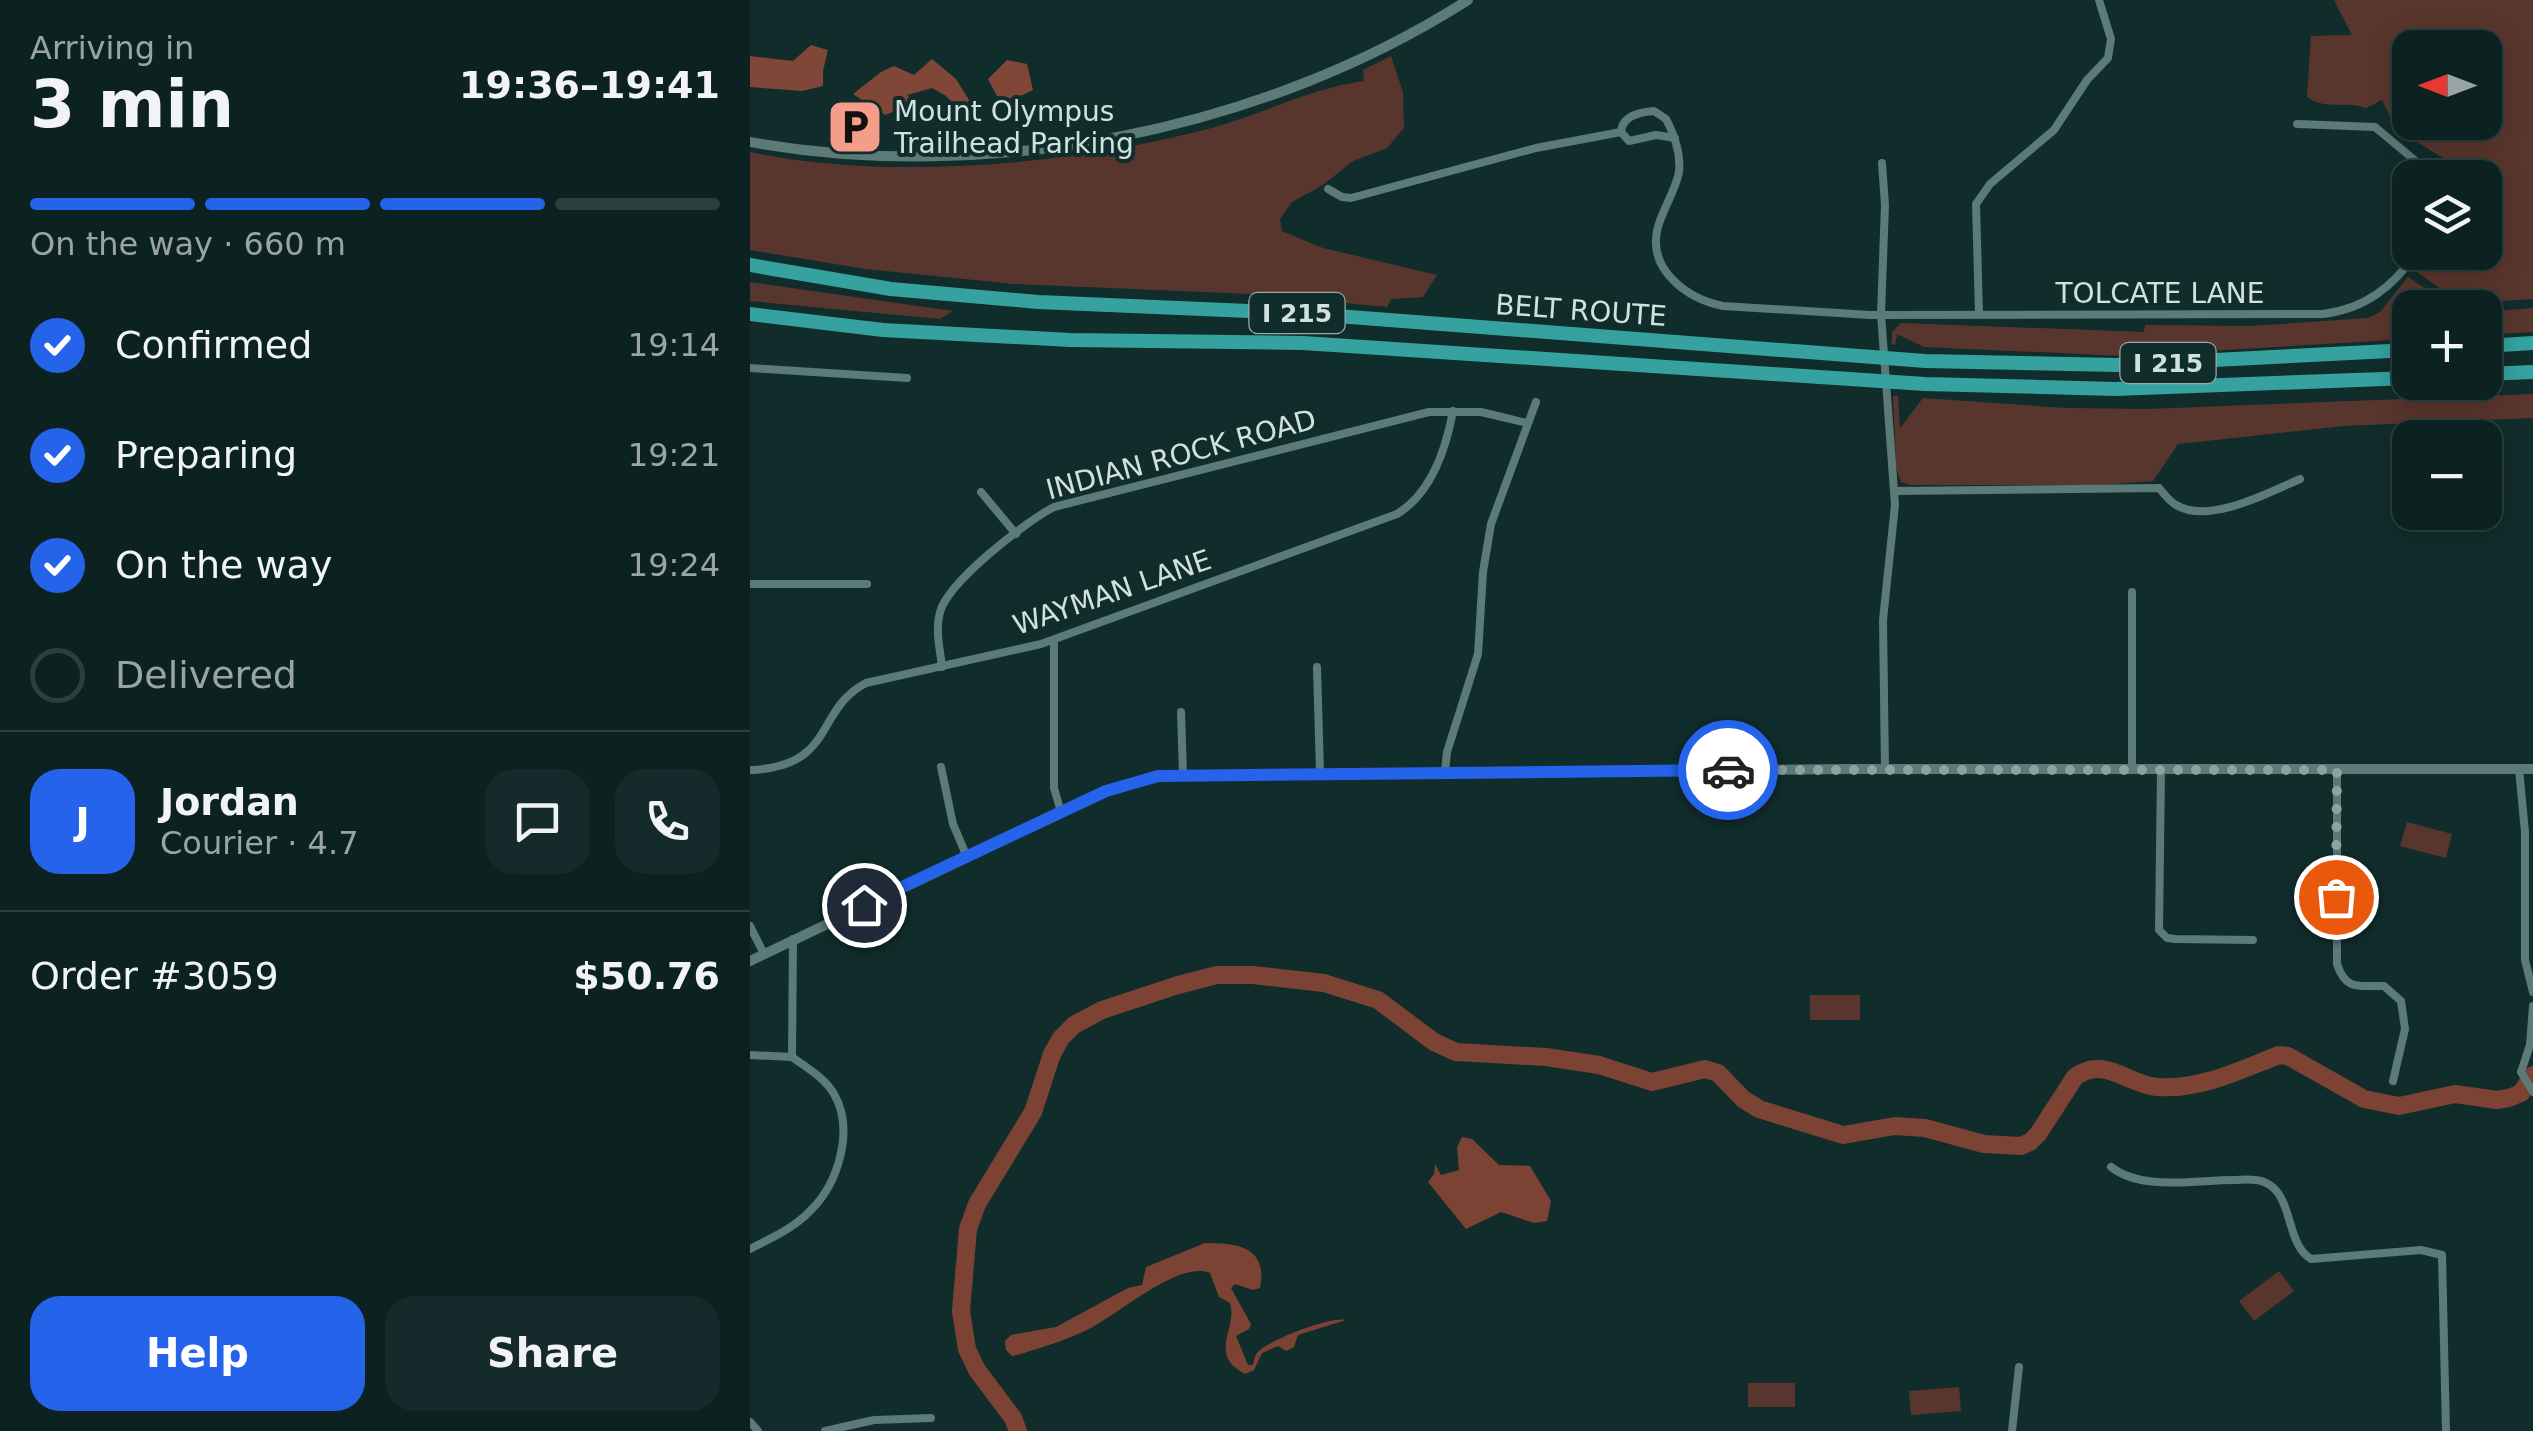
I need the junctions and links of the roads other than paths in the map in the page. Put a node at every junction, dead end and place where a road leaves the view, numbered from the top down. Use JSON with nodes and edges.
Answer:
{"nodes":[{"id":1,"x":1468,"y":0,"type":"edge"},
{"id":2,"x":2099,"y":0,"type":"edge"},
{"id":3,"x":2297,"y":124,"type":"dead end"},
{"id":4,"x":1620,"y":132,"type":"junction"},
{"id":5,"x":1675,"y":138,"type":"junction"},
{"id":6,"x":750,"y":142,"type":"edge"},
{"id":7,"x":2414,"y":160,"type":"edge"},
{"id":8,"x":1882,"y":163,"type":"dead end"},
{"id":9,"x":1328,"y":188,"type":"dead end"},
{"id":10,"x":750,"y":265,"type":"edge"},
{"id":11,"x":2400,"y":270,"type":"edge"},
{"id":12,"x":750,"y":314,"type":"edge"},
{"id":13,"x":1881,"y":314,"type":"junction"},
{"id":14,"x":1978,"y":314,"type":"junction"},
{"id":15,"x":2533,"y":343,"type":"edge"},
{"id":16,"x":2502,"y":345,"type":"edge"},
{"id":17,"x":2392,"y":351,"type":"edge"},
{"id":18,"x":750,"y":368,"type":"edge"},
{"id":19,"x":2533,"y":375,"type":"edge"},
{"id":20,"x":2502,"y":376,"type":"edge"},
{"id":21,"x":907,"y":378,"type":"dead end"},
{"id":22,"x":2392,"y":379,"type":"edge"},
{"id":23,"x":1536,"y":402,"type":"dead end"},
{"id":24,"x":1453,"y":410,"type":"junction"},
{"id":25,"x":1527,"y":423,"type":"junction"},
{"id":26,"x":2300,"y":478,"type":"dead end"},
{"id":27,"x":1894,"y":491,"type":"junction"},
{"id":28,"x":982,"y":492,"type":"dead end"},
{"id":29,"x":1016,"y":534,"type":"junction"},
{"id":30,"x":750,"y":584,"type":"edge"},
{"id":31,"x":867,"y":584,"type":"dead end"},
{"id":32,"x":2132,"y":592,"type":"dead end"},
{"id":33,"x":1054,"y":640,"type":"junction"},
{"id":34,"x":942,"y":666,"type":"junction"},
{"id":35,"x":1317,"y":667,"type":"dead end"},
{"id":36,"x":1182,"y":712,"type":"dead end"},
{"id":37,"x":941,"y":767,"type":"dead end"},
{"id":38,"x":1885,"y":769,"type":"junction"},
{"id":39,"x":750,"y":770,"type":"edge"},
{"id":40,"x":2132,"y":770,"type":"junction"},
{"id":41,"x":2161,"y":770,"type":"junction"},
{"id":42,"x":2337,"y":770,"type":"junction"},
{"id":43,"x":2519,"y":770,"type":"junction"},
{"id":44,"x":2533,"y":770,"type":"edge"},
{"id":45,"x":1444,"y":771,"type":"junction"},
{"id":46,"x":1320,"y":772,"type":"junction"},
{"id":47,"x":1183,"y":774,"type":"junction"},
{"id":48,"x":1061,"y":812,"type":"junction"},
{"id":49,"x":967,"y":857,"type":"junction"},
{"id":50,"x":750,"y":926,"type":"edge"},
{"id":51,"x":793,"y":939,"type":"junction"},
{"id":52,"x":2254,"y":940,"type":"dead end"},
{"id":53,"x":764,"y":954,"type":"junction"},
{"id":54,"x":750,"y":961,"type":"edge"},
{"id":55,"x":2533,"y":992,"type":"edge"},
{"id":56,"x":2533,"y":1006,"type":"edge"},
{"id":57,"x":750,"y":1054,"type":"edge"},
{"id":58,"x":792,"y":1058,"type":"junction"},
{"id":59,"x":2392,"y":1081,"type":"dead end"},
{"id":60,"x":2533,"y":1092,"type":"edge"},
{"id":61,"x":2112,"y":1167,"type":"dead end"},
{"id":62,"x":750,"y":1249,"type":"edge"},
{"id":63,"x":2019,"y":1367,"type":"dead end"},
{"id":64,"x":931,"y":1418,"type":"dead end"},
{"id":65,"x":750,"y":1422,"type":"edge"},
{"id":66,"x":758,"y":1431,"type":"edge"},
{"id":67,"x":825,"y":1431,"type":"edge"},
{"id":68,"x":2012,"y":1431,"type":"edge"},
{"id":69,"x":2446,"y":1431,"type":"edge"}],
"edges":[{"from":1,"to":6,"type":"main road"},
{"from":2,"to":14,"type":"street"},
{"from":3,"to":7,"type":"street"},
{"from":4,"to":5,"type":"street"},
{"from":4,"to":5,"type":"street"},
{"from":4,"to":9,"type":"street"},
{"from":5,"to":13,"type":"street","name":"TOLCATE LANE"},
{"from":8,"to":13,"type":"street"},
{"from":10,"to":17,"type":"highway","name":"BELT ROUTE","number":"I 215"},
{"from":11,"to":14,"type":"street","name":"TOLCATE LANE"},
{"from":12,"to":22,"type":"highway","name":"BELT ROUTE","number":"I 215"},
{"from":13,"to":14,"type":"street","name":"TOLCATE LANE"},
{"from":13,"to":27,"type":"street"},
{"from":15,"to":16,"type":"highway"},
{"from":18,"to":21,"type":"street"},
{"from":19,"to":20,"type":"highway"},
{"from":23,"to":25,"type":"street"},
{"from":24,"to":25,"type":"street","name":"INDIAN ROCK ROAD"},
{"from":24,"to":29,"type":"street","name":"INDIAN ROCK ROAD"},
{"from":24,"to":33,"type":"street","name":"WAYMAN LANE"},
{"from":25,"to":45,"type":"street"},
{"from":26,"to":27,"type":"street"},
{"from":27,"to":38,"type":"street"},
{"from":28,"to":29,"type":"street"},
{"from":29,"to":34,"type":"street","name":"INDIAN ROCK ROAD"},
{"from":30,"to":31,"type":"street"},
{"from":32,"to":40,"type":"street"},
{"from":33,"to":34,"type":"street","name":"WAYMAN LANE"},
{"from":33,"to":48,"type":"street"},
{"from":34,"to":39,"type":"street","name":"WAYMAN LANE"},
{"from":35,"to":46,"type":"street"},
{"from":36,"to":47,"type":"street"},
{"from":37,"to":49,"type":"street"},
{"from":38,"to":40,"type":"main road"},
{"from":38,"to":45,"type":"main road"},
{"from":40,"to":41,"type":"main road"},
{"from":41,"to":42,"type":"main road"},
{"from":41,"to":52,"type":"street"},
{"from":42,"to":43,"type":"main road"},
{"from":42,"to":59,"type":"street"},
{"from":43,"to":44,"type":"main road"},
{"from":43,"to":55,"type":"street"},
{"from":45,"to":46,"type":"main road"},
{"from":46,"to":47,"type":"main road"},
{"from":47,"to":48,"type":"main road"},
{"from":48,"to":49,"type":"main road"},
{"from":49,"to":51,"type":"main road"},
{"from":50,"to":53,"type":"street"},
{"from":51,"to":53,"type":"main road"},
{"from":51,"to":58,"type":"street"},
{"from":53,"to":54,"type":"main road"},
{"from":56,"to":60,"type":"street"},
{"from":57,"to":58,"type":"street"},
{"from":58,"to":62,"type":"street"},
{"from":61,"to":69,"type":"street"},
{"from":63,"to":68,"type":"street"},
{"from":64,"to":67,"type":"street"},
{"from":65,"to":66,"type":"street"}]}
